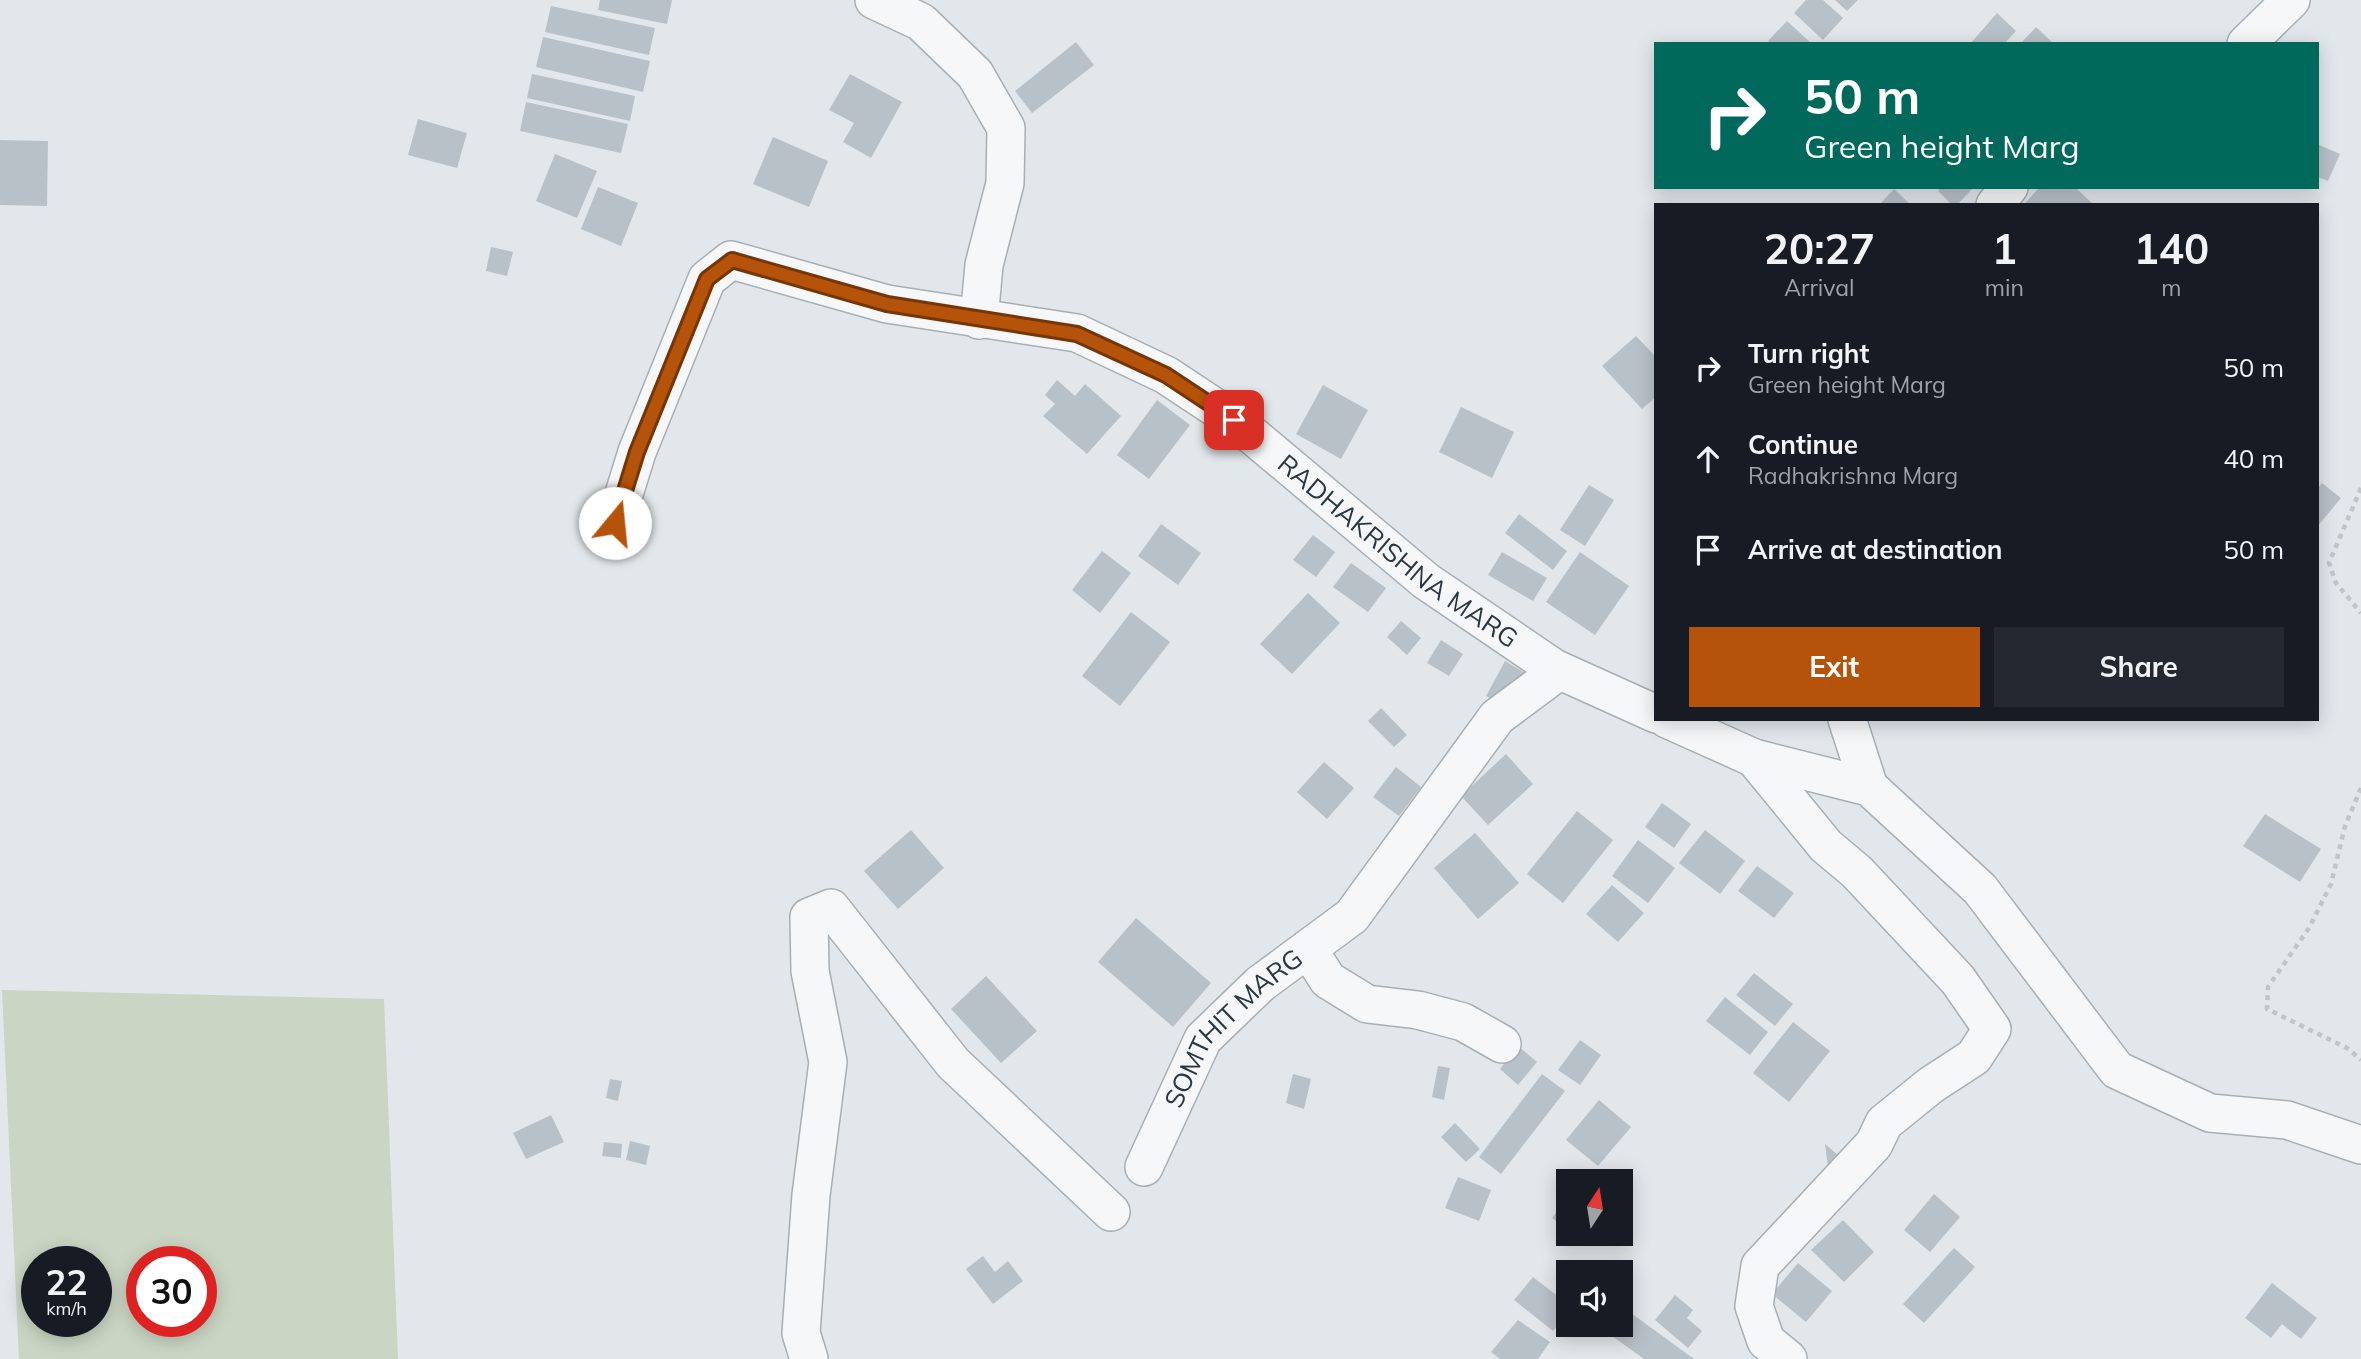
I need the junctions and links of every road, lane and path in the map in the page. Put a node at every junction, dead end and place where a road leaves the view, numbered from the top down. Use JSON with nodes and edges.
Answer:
{"nodes":[{"id":1,"x":874,"y":0,"type":"edge"},
{"id":2,"x":2291,"y":0,"type":"edge"},
{"id":3,"x":2248,"y":42,"type":"edge"},
{"id":4,"x":2007,"y":189,"type":"edge"},
{"id":5,"x":1997,"y":203,"type":"edge"},
{"id":6,"x":979,"y":320,"type":"junction"},
{"id":7,"x":2361,"y":488,"type":"edge"},
{"id":8,"x":615,"y":523,"type":"dead end"},
{"id":9,"x":2361,"y":613,"type":"edge"},
{"id":10,"x":1559,"y":671,"type":"junction"},
{"id":11,"x":1654,"y":713,"type":"edge"},
{"id":12,"x":1671,"y":721,"type":"edge"},
{"id":13,"x":1848,"y":721,"type":"edge"},
{"id":14,"x":1754,"y":758,"type":"junction"},
{"id":15,"x":1869,"y":787,"type":"junction"},
{"id":16,"x":2361,"y":788,"type":"edge"},
{"id":17,"x":1308,"y":949,"type":"junction"},
{"id":18,"x":1502,"y":1044,"type":"dead end"},
{"id":19,"x":2361,"y":1060,"type":"edge"},
{"id":20,"x":2361,"y":1145,"type":"edge"},
{"id":21,"x":1144,"y":1167,"type":"dead end"},
{"id":22,"x":1111,"y":1212,"type":"dead end"},
{"id":23,"x":809,"y":1359,"type":"edge"},
{"id":24,"x":1788,"y":1359,"type":"edge"}],
"edges":[{"from":1,"to":6,"type":"street"},
{"from":2,"to":3,"type":"street"},
{"from":4,"to":5,"type":"street"},
{"from":6,"to":8,"type":"street","name":"RADHAKRISHNA MARG"},
{"from":6,"to":10,"type":"street","name":"RADHAKRISHNA MARG"},
{"from":7,"to":9,"type":"path"},
{"from":10,"to":11,"type":"street","name":"RADHAKRISHNA MARG"},
{"from":10,"to":17,"type":"street"},
{"from":12,"to":14,"type":"street"},
{"from":13,"to":15,"type":"street"},
{"from":14,"to":15,"type":"street"},
{"from":14,"to":24,"type":"street"},
{"from":15,"to":20,"type":"street"},
{"from":16,"to":19,"type":"path"},
{"from":17,"to":18,"type":"street"},
{"from":17,"to":21,"type":"street","name":"SOMTHIT MARG"},
{"from":22,"to":23,"type":"street"}]}
